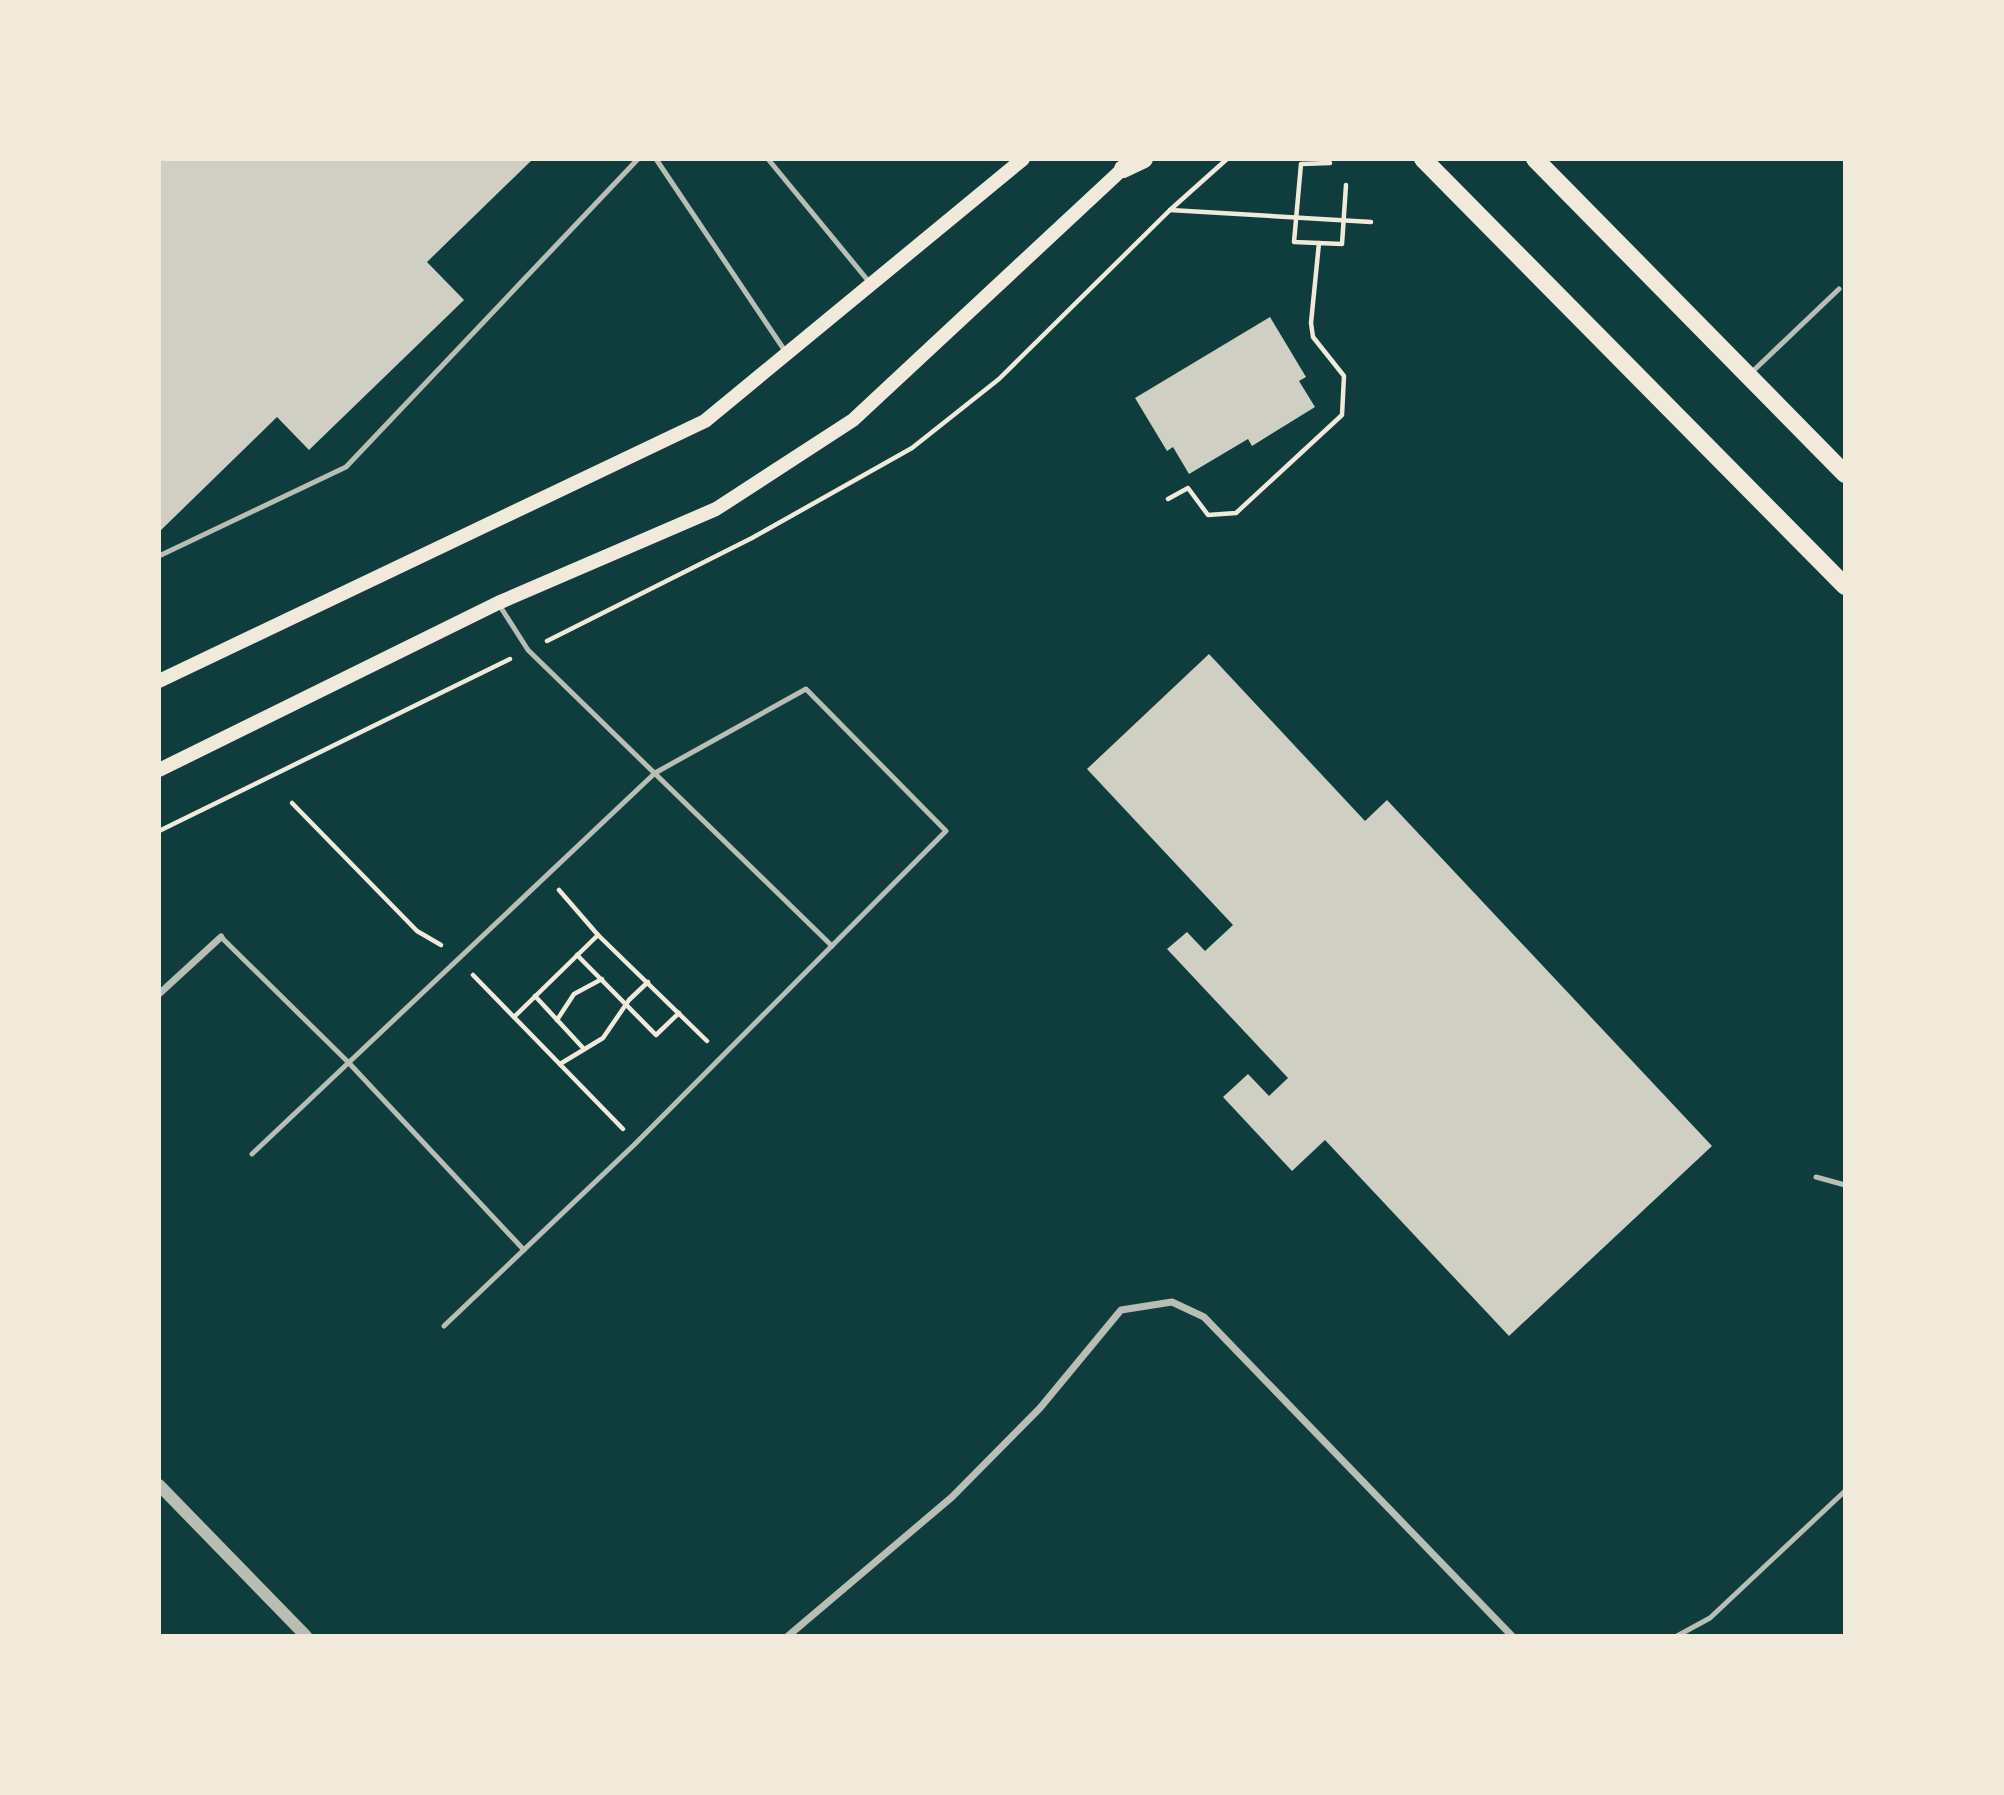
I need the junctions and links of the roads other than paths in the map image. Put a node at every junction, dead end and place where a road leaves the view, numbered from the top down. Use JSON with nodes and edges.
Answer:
{"nodes":[{"id":1,"x":638,"y":159,"type":"edge"},
{"id":2,"x":656,"y":159,"type":"edge"},
{"id":3,"x":768,"y":159,"type":"edge"},
{"id":4,"x":1023,"y":159,"type":"edge"},
{"id":5,"x":1144,"y":159,"type":"edge"},
{"id":6,"x":1423,"y":159,"type":"edge"},
{"id":7,"x":1535,"y":159,"type":"edge"},
{"id":8,"x":1128,"y":164,"type":"edge"},
{"id":9,"x":872,"y":285,"type":"junction"},
{"id":10,"x":1839,"y":289,"type":"dead end"},
{"id":11,"x":788,"y":354,"type":"junction"},
{"id":12,"x":1749,"y":375,"type":"junction"},
{"id":13,"x":1845,"y":474,"type":"edge"},
{"id":14,"x":159,"y":556,"type":"edge"},
{"id":15,"x":1845,"y":586,"type":"edge"},
{"id":16,"x":498,"y":603,"type":"junction"},
{"id":17,"x":159,"y":681,"type":"edge"},
{"id":18,"x":159,"y":770,"type":"edge"},
{"id":19,"x":655,"y":773,"type":"junction"},
{"id":20,"x":221,"y":937,"type":"joint"},
{"id":21,"x":832,"y":946,"type":"junction"},
{"id":22,"x":159,"y":995,"type":"edge"},
{"id":23,"x":348,"y":1062,"type":"junction"},
{"id":24,"x":252,"y":1153,"type":"dead end"},
{"id":25,"x":1816,"y":1177,"type":"dead end"},
{"id":26,"x":1845,"y":1185,"type":"edge"},
{"id":27,"x":524,"y":1250,"type":"junction"},
{"id":28,"x":444,"y":1326,"type":"dead end"},
{"id":29,"x":159,"y":1485,"type":"edge"},
{"id":30,"x":1845,"y":1491,"type":"edge"},
{"id":31,"x":306,"y":1636,"type":"edge"},
{"id":32,"x":788,"y":1636,"type":"edge"},
{"id":33,"x":1512,"y":1636,"type":"edge"},
{"id":34,"x":1677,"y":1636,"type":"edge"}],
"edges":[{"from":1,"to":14,"type":"lane"},
{"from":2,"to":11,"type":"lane"},
{"from":3,"to":9,"type":"lane"},
{"from":4,"to":9,"type":"main road"},
{"from":5,"to":8,"type":"main road"},
{"from":6,"to":15,"type":"main road"},
{"from":7,"to":12,"type":"main road"},
{"from":8,"to":16,"type":"main road"},
{"from":9,"to":11,"type":"main road"},
{"from":10,"to":12,"type":"lane"},
{"from":11,"to":17,"type":"main road"},
{"from":12,"to":13,"type":"main road"},
{"from":16,"to":18,"type":"main road"},
{"from":16,"to":19,"type":"lane"},
{"from":19,"to":21,"type":"lane"},
{"from":19,"to":21,"type":"lane"},
{"from":19,"to":23,"type":"lane"},
{"from":20,"to":22,"type":"street"},
{"from":20,"to":23,"type":"lane"},
{"from":21,"to":27,"type":"lane"},
{"from":23,"to":24,"type":"lane"},
{"from":23,"to":27,"type":"lane"},
{"from":25,"to":26,"type":"lane"},
{"from":27,"to":28,"type":"lane"},
{"from":29,"to":31,"type":"street"},
{"from":30,"to":34,"type":"lane"},
{"from":32,"to":33,"type":"street"}]}
